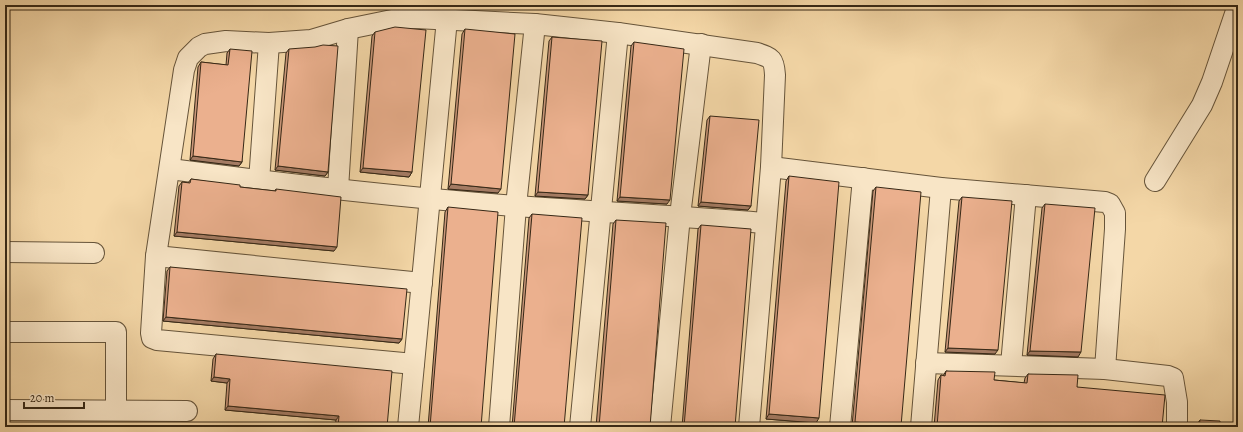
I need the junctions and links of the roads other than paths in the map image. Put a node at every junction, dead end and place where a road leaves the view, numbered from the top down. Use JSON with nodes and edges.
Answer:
{"nodes":[{"id":1,"x":1238,"y":5,"type":"edge"},
{"id":2,"x":447,"y":19,"type":"junction"},
{"id":3,"x":535,"y":24,"type":"junction"},
{"id":4,"x":348,"y":29,"type":"junction"},
{"id":5,"x":618,"y":33,"type":"junction"},
{"id":6,"x":269,"y":43,"type":"junction"},
{"id":7,"x":701,"y":44,"type":"junction"},
{"id":8,"x":771,"y":167,"type":"junction"},
{"id":9,"x":170,"y":169,"type":"junction"},
{"id":10,"x":863,"y":178,"type":"junction"},
{"id":11,"x":259,"y":181,"type":"junction"},
{"id":12,"x":1155,"y":181,"type":"dead end"},
{"id":13,"x":338,"y":188,"type":"junction"},
{"id":14,"x":941,"y":188,"type":"junction"},
{"id":15,"x":1026,"y":195,"type":"junction"},
{"id":16,"x":430,"y":198,"type":"junction"},
{"id":17,"x":516,"y":206,"type":"junction"},
{"id":18,"x":600,"y":211,"type":"junction"},
{"id":19,"x":680,"y":216,"type":"junction"},
{"id":20,"x":765,"y":223,"type":"junction"},
{"id":21,"x":5,"y":252,"type":"edge"},
{"id":22,"x":94,"y":253,"type":"dead end"},
{"id":23,"x":156,"y":256,"type":"junction"},
{"id":24,"x":422,"y":283,"type":"junction"},
{"id":25,"x":5,"y":332,"type":"edge"},
{"id":26,"x":926,"y":363,"type":"junction"},
{"id":27,"x":414,"y":364,"type":"junction"},
{"id":28,"x":1011,"y":365,"type":"junction"},
{"id":29,"x":1105,"y":369,"type":"junction"},
{"id":30,"x":5,"y":410,"type":"edge"},
{"id":31,"x":116,"y":410,"type":"junction"},
{"id":32,"x":187,"y":411,"type":"dead end"},
{"id":33,"x":408,"y":427,"type":"edge"},
{"id":34,"x":499,"y":427,"type":"edge"},
{"id":35,"x":580,"y":427,"type":"edge"},
{"id":36,"x":660,"y":427,"type":"edge"},
{"id":37,"x":749,"y":427,"type":"edge"},
{"id":38,"x":840,"y":427,"type":"edge"},
{"id":39,"x":921,"y":427,"type":"edge"},
{"id":40,"x":1177,"y":427,"type":"edge"}],
"edges":[{"from":1,"to":12,"type":"street"},
{"from":2,"to":3,"type":"street"},
{"from":2,"to":4,"type":"street"},
{"from":2,"to":16,"type":"street"},
{"from":3,"to":5,"type":"street"},
{"from":3,"to":17,"type":"street"},
{"from":4,"to":6,"type":"street"},
{"from":4,"to":13,"type":"street"},
{"from":5,"to":7,"type":"street"},
{"from":5,"to":18,"type":"street"},
{"from":6,"to":9,"type":"street"},
{"from":6,"to":11,"type":"street"},
{"from":7,"to":8,"type":"street"},
{"from":7,"to":19,"type":"street"},
{"from":8,"to":10,"type":"street"},
{"from":8,"to":20,"type":"street"},
{"from":9,"to":11,"type":"street"},
{"from":9,"to":23,"type":"street"},
{"from":10,"to":14,"type":"street"},
{"from":10,"to":38,"type":"street"},
{"from":11,"to":13,"type":"street"},
{"from":13,"to":16,"type":"street"},
{"from":14,"to":15,"type":"street"},
{"from":14,"to":26,"type":"street"},
{"from":15,"to":28,"type":"street"},
{"from":15,"to":29,"type":"street"},
{"from":16,"to":17,"type":"street"},
{"from":16,"to":24,"type":"street"},
{"from":17,"to":18,"type":"street"},
{"from":17,"to":34,"type":"street"},
{"from":18,"to":19,"type":"street"},
{"from":18,"to":35,"type":"street"},
{"from":19,"to":20,"type":"street"},
{"from":19,"to":36,"type":"street"},
{"from":20,"to":37,"type":"street"},
{"from":21,"to":22,"type":"street"},
{"from":23,"to":24,"type":"street"},
{"from":23,"to":27,"type":"street"},
{"from":24,"to":27,"type":"street"},
{"from":25,"to":31,"type":"street"},
{"from":26,"to":28,"type":"street"},
{"from":26,"to":39,"type":"street"},
{"from":27,"to":33,"type":"street"},
{"from":28,"to":29,"type":"street"},
{"from":29,"to":40,"type":"street"},
{"from":30,"to":31,"type":"street"},
{"from":31,"to":32,"type":"street"}]}
